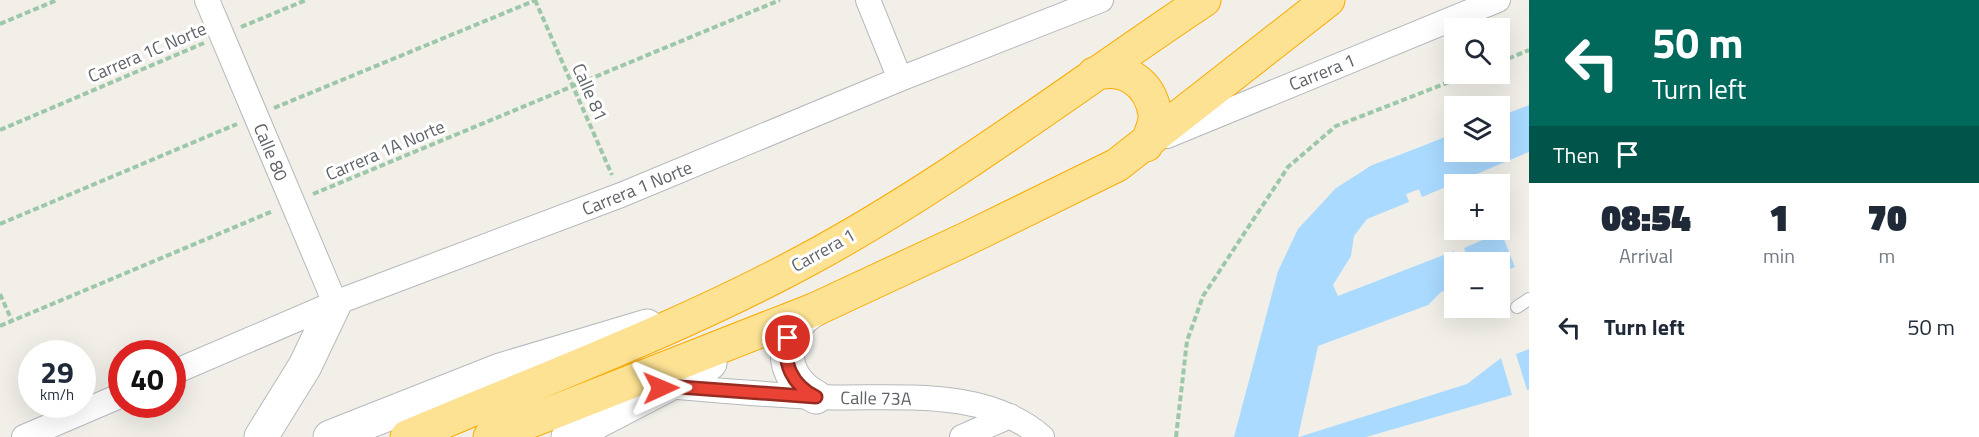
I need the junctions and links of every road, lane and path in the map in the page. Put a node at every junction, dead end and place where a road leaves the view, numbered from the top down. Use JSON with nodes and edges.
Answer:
{"nodes":[{"id":1,"x":57,"y":0,"type":"edge"},
{"id":2,"x":207,"y":0,"type":"edge"},
{"id":3,"x":306,"y":0,"type":"edge"},
{"id":4,"x":534,"y":0,"type":"edge"},
{"id":5,"x":780,"y":0,"type":"edge"},
{"id":6,"x":868,"y":0,"type":"edge"},
{"id":7,"x":1101,"y":0,"type":"edge"},
{"id":8,"x":1204,"y":0,"type":"edge"},
{"id":9,"x":1328,"y":0,"type":"edge"},
{"id":10,"x":1349,"y":0,"type":"edge"},
{"id":11,"x":1498,"y":0,"type":"edge"},
{"id":12,"x":0,"y":24,"type":"edge"},
{"id":13,"x":222,"y":35,"type":"junction"},
{"id":14,"x":1283,"y":38,"type":"junction"},
{"id":15,"x":1529,"y":50,"type":"edge"},
{"id":16,"x":1510,"y":58,"type":"edge"},
{"id":17,"x":1094,"y":74,"type":"junction"},
{"id":18,"x":900,"y":79,"type":"junction"},
{"id":19,"x":1444,"y":84,"type":"edge"},
{"id":20,"x":573,"y":87,"type":"junction"},
{"id":21,"x":0,"y":130,"type":"edge"},
{"id":22,"x":1146,"y":145,"type":"junction"},
{"id":23,"x":621,"y":195,"type":"junction"},
{"id":24,"x":292,"y":203,"type":"junction"},
{"id":25,"x":0,"y":294,"type":"edge"},
{"id":26,"x":1529,"y":299,"type":"edge"},
{"id":27,"x":335,"y":303,"type":"junction"},
{"id":28,"x":717,"y":305,"type":"junction"},
{"id":29,"x":1517,"y":307,"type":"dead end"},
{"id":30,"x":816,"y":309,"type":"junction"},
{"id":31,"x":12,"y":321,"type":"junction"},
{"id":32,"x":0,"y":326,"type":"edge"},
{"id":33,"x":186,"y":367,"type":"edge"},
{"id":34,"x":666,"y":386,"type":"junction"},
{"id":35,"x":816,"y":397,"type":"junction"},
{"id":36,"x":108,"y":401,"type":"edge"},
{"id":37,"x":1010,"y":416,"type":"junction"},
{"id":38,"x":566,"y":421,"type":"edge"},
{"id":39,"x":24,"y":437,"type":"edge"},
{"id":40,"x":261,"y":437,"type":"edge"},
{"id":41,"x":330,"y":437,"type":"edge"},
{"id":42,"x":407,"y":437,"type":"edge"},
{"id":43,"x":490,"y":437,"type":"edge"},
{"id":44,"x":962,"y":437,"type":"edge"},
{"id":45,"x":1042,"y":437,"type":"edge"},
{"id":46,"x":1176,"y":437,"type":"edge"}],
"edges":[{"from":1,"to":12,"type":"path"},
{"from":2,"to":13,"type":"street","name":"Calle 80"},
{"from":3,"to":13,"type":"path","name":"Carrera 1C Norte"},
{"from":4,"to":20,"type":"path","name":"Calle 81"},
{"from":5,"to":20,"type":"path","name":"Carrera 1A Norte"},
{"from":6,"to":18,"type":"street"},
{"from":7,"to":18,"type":"street","name":"Carrera 1 Norte"},
{"from":8,"to":17,"type":"highway","name":"Carrera 1"},
{"from":9,"to":14,"type":"highway","name":"Carrera 1"},
{"from":10,"to":14,"type":"highway"},
{"from":11,"to":22,"type":"street","name":"Carrera 1"},
{"from":13,"to":21,"type":"path","name":"Carrera 1C Norte"},
{"from":13,"to":24,"type":"street","name":"Calle 80"},
{"from":14,"to":22,"type":"highway","name":"Carrera 1"},
{"from":15,"to":16,"type":"path"},
{"from":17,"to":22,"type":"highway"},
{"from":17,"to":28,"type":"highway","name":"Carrera 1"},
{"from":18,"to":23,"type":"street","name":"Carrera 1 Norte"},
{"from":19,"to":46,"type":"path"},
{"from":20,"to":23,"type":"path","name":"Calle 81"},
{"from":20,"to":24,"type":"path","name":"Carrera 1A Norte"},
{"from":22,"to":30,"type":"highway","name":"Carrera 1"},
{"from":23,"to":27,"type":"street","name":"Carrera 1 Norte"},
{"from":24,"to":27,"type":"street","name":"Calle 80"},
{"from":24,"to":31,"type":"path","name":"Carrera 1A Norte"},
{"from":25,"to":31,"type":"path"},
{"from":26,"to":29,"type":"lane"},
{"from":27,"to":33,"type":"street","name":"Carrera 1 Norte"},
{"from":27,"to":40,"type":"street"},
{"from":28,"to":41,"type":"street"},
{"from":28,"to":42,"type":"highway","name":"Carrera 1"},
{"from":30,"to":34,"type":"street"},
{"from":30,"to":35,"type":"street"},
{"from":30,"to":38,"type":"highway","name":"Carrera 1"},
{"from":31,"to":32,"type":"path","name":"Carrera 1A Norte"},
{"from":34,"to":35,"type":"street","name":"Calle 73A"},
{"from":34,"to":38,"type":"street"},
{"from":35,"to":37,"type":"street","name":"Calle 73A"},
{"from":36,"to":39,"type":"street"},
{"from":37,"to":44,"type":"street"},
{"from":37,"to":45,"type":"street","name":"Calle 73A"},
{"from":38,"to":43,"type":"highway","name":"Carrera 1"}]}
